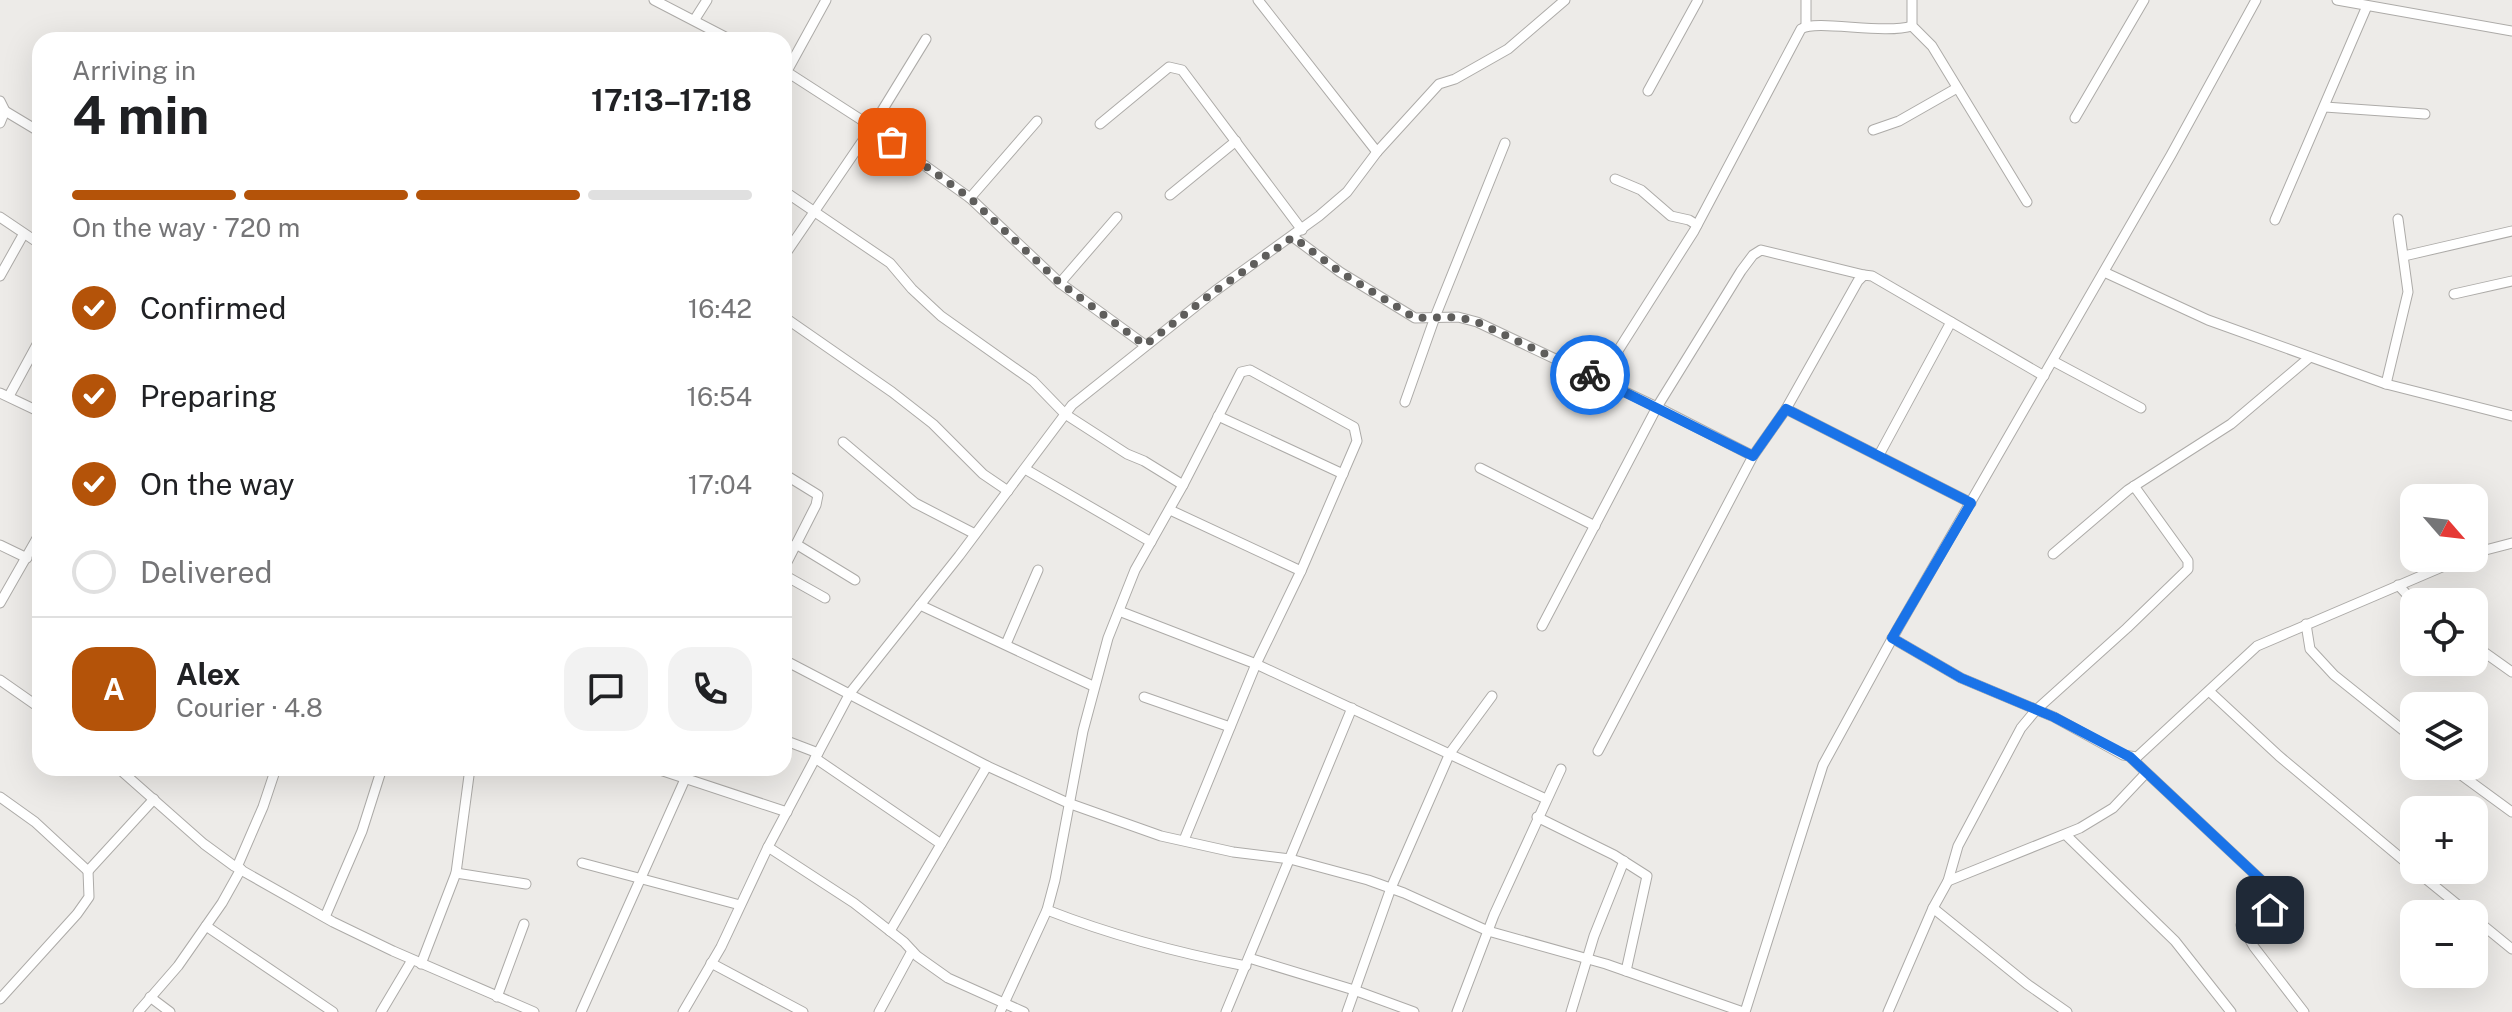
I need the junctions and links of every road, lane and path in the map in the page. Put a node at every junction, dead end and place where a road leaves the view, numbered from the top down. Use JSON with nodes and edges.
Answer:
{"nodes":[{"id":1,"x":654,"y":0,"type":"edge"},
{"id":2,"x":707,"y":0,"type":"edge"},
{"id":3,"x":826,"y":0,"type":"edge"},
{"id":4,"x":1258,"y":0,"type":"edge"},
{"id":5,"x":1565,"y":0,"type":"edge"},
{"id":6,"x":1698,"y":0,"type":"edge"},
{"id":7,"x":1806,"y":0,"type":"edge"},
{"id":8,"x":1912,"y":0,"type":"edge"},
{"id":9,"x":2144,"y":0,"type":"edge"},
{"id":10,"x":2256,"y":0,"type":"edge"},
{"id":11,"x":2337,"y":0,"type":"edge"},
{"id":12,"x":2367,"y":6,"type":"junction"},
{"id":13,"x":695,"y":19,"type":"junction"},
{"id":14,"x":1806,"y":25,"type":"junction"},
{"id":15,"x":1912,"y":26,"type":"junction"},
{"id":16,"x":2512,"y":31,"type":"edge"},
{"id":17,"x":717,"y":32,"type":"edge"},
{"id":18,"x":926,"y":39,"type":"dead end"},
{"id":19,"x":792,"y":60,"type":"edge"},
{"id":20,"x":792,"y":74,"type":"edge"},
{"id":21,"x":1957,"y":88,"type":"junction"},
{"id":22,"x":1648,"y":91,"type":"dead end"},
{"id":23,"x":0,"y":101,"type":"edge"},
{"id":24,"x":2325,"y":107,"type":"junction"},
{"id":25,"x":5,"y":111,"type":"junction"},
{"id":26,"x":2425,"y":114,"type":"dead end"},
{"id":27,"x":2075,"y":118,"type":"dead end"},
{"id":28,"x":1037,"y":121,"type":"dead end"},
{"id":29,"x":0,"y":123,"type":"edge"},
{"id":30,"x":1100,"y":124,"type":"dead end"},
{"id":31,"x":32,"y":127,"type":"edge"},
{"id":32,"x":872,"y":127,"type":"junction"},
{"id":33,"x":1873,"y":130,"type":"dead end"},
{"id":34,"x":1236,"y":141,"type":"junction"},
{"id":35,"x":1505,"y":143,"type":"dead end"},
{"id":36,"x":1377,"y":152,"type":"junction"},
{"id":37,"x":1615,"y":179,"type":"dead end"},
{"id":38,"x":1170,"y":195,"type":"dead end"},
{"id":39,"x":792,"y":197,"type":"edge"},
{"id":40,"x":970,"y":198,"type":"junction"},
{"id":41,"x":2027,"y":202,"type":"dead end"},
{"id":42,"x":815,"y":213,"type":"junction"},
{"id":43,"x":0,"y":217,"type":"edge"},
{"id":44,"x":1117,"y":217,"type":"dead end"},
{"id":45,"x":2398,"y":219,"type":"dead end"},
{"id":46,"x":2275,"y":220,"type":"dead end"},
{"id":47,"x":1697,"y":225,"type":"junction"},
{"id":48,"x":1302,"y":230,"type":"junction"},
{"id":49,"x":2512,"y":231,"type":"edge"},
{"id":50,"x":23,"y":235,"type":"junction"},
{"id":51,"x":1293,"y":237,"type":"junction"},
{"id":52,"x":32,"y":240,"type":"edge"},
{"id":53,"x":792,"y":245,"type":"edge"},
{"id":54,"x":2404,"y":256,"type":"junction"},
{"id":55,"x":2104,"y":272,"type":"junction"},
{"id":56,"x":1864,"y":275,"type":"junction"},
{"id":57,"x":0,"y":276,"type":"edge"},
{"id":58,"x":2512,"y":281,"type":"edge"},
{"id":59,"x":1060,"y":283,"type":"junction"},
{"id":60,"x":2454,"y":294,"type":"dead end"},
{"id":61,"x":1435,"y":317,"type":"junction"},
{"id":62,"x":1951,"y":322,"type":"junction"},
{"id":63,"x":792,"y":323,"type":"edge"},
{"id":64,"x":1145,"y":345,"type":"junction"},
{"id":65,"x":32,"y":351,"type":"edge"},
{"id":66,"x":2310,"y":357,"type":"junction"},
{"id":67,"x":2053,"y":361,"type":"junction"},
{"id":68,"x":2044,"y":376,"type":"junction"},
{"id":69,"x":1600,"y":379,"type":"junction"},
{"id":70,"x":2386,"y":384,"type":"junction"},
{"id":71,"x":4,"y":394,"type":"edge"},
{"id":72,"x":1405,"y":402,"type":"dead end"},
{"id":73,"x":1657,"y":407,"type":"junction"},
{"id":74,"x":32,"y":408,"type":"edge"},
{"id":75,"x":2141,"y":408,"type":"dead end"},
{"id":76,"x":1786,"y":409,"type":"junction"},
{"id":77,"x":1065,"y":414,"type":"junction"},
{"id":78,"x":1218,"y":416,"type":"junction"},
{"id":79,"x":2512,"y":416,"type":"edge"},
{"id":80,"x":843,"y":442,"type":"dead end"},
{"id":81,"x":1879,"y":455,"type":"junction"},
{"id":82,"x":1753,"y":456,"type":"junction"},
{"id":83,"x":1480,"y":468,"type":"dead end"},
{"id":84,"x":1025,"y":469,"type":"junction"},
{"id":85,"x":1343,"y":474,"type":"junction"},
{"id":86,"x":792,"y":479,"type":"edge"},
{"id":87,"x":1183,"y":485,"type":"junction"},
{"id":88,"x":2134,"y":486,"type":"junction"},
{"id":89,"x":1008,"y":491,"type":"junction"},
{"id":90,"x":1971,"y":503,"type":"junction"},
{"id":91,"x":1170,"y":510,"type":"junction"},
{"id":92,"x":1595,"y":526,"type":"junction"},
{"id":93,"x":975,"y":534,"type":"junction"},
{"id":94,"x":1151,"y":542,"type":"junction"},
{"id":95,"x":2512,"y":543,"type":"edge"},
{"id":96,"x":796,"y":544,"type":"junction"},
{"id":97,"x":0,"y":545,"type":"edge"},
{"id":98,"x":32,"y":548,"type":"edge"},
{"id":99,"x":2488,"y":549,"type":"edge"},
{"id":100,"x":792,"y":552,"type":"edge"},
{"id":101,"x":2053,"y":554,"type":"dead end"},
{"id":102,"x":27,"y":558,"type":"junction"},
{"id":103,"x":1038,"y":570,"type":"dead end"},
{"id":104,"x":1301,"y":571,"type":"junction"},
{"id":105,"x":2429,"y":572,"type":"edge"},
{"id":106,"x":792,"y":579,"type":"edge"},
{"id":107,"x":855,"y":580,"type":"dead end"},
{"id":108,"x":2398,"y":585,"type":"junction"},
{"id":109,"x":2401,"y":588,"type":"edge"},
{"id":110,"x":825,"y":598,"type":"dead end"},
{"id":111,"x":0,"y":603,"type":"edge"},
{"id":112,"x":920,"y":605,"type":"junction"},
{"id":113,"x":1119,"y":611,"type":"junction"},
{"id":114,"x":2306,"y":624,"type":"junction"},
{"id":115,"x":1542,"y":626,"type":"dead end"},
{"id":116,"x":1892,"y":638,"type":"junction"},
{"id":117,"x":1006,"y":644,"type":"junction"},
{"id":118,"x":2488,"y":655,"type":"edge"},
{"id":119,"x":792,"y":664,"type":"edge"},
{"id":120,"x":1256,"y":664,"type":"junction"},
{"id":121,"x":2512,"y":672,"type":"edge"},
{"id":122,"x":0,"y":680,"type":"edge"},
{"id":123,"x":1093,"y":686,"type":"junction"},
{"id":124,"x":2209,"y":691,"type":"junction"},
{"id":125,"x":850,"y":693,"type":"junction"},
{"id":126,"x":1492,"y":696,"type":"dead end"},
{"id":127,"x":1144,"y":697,"type":"dead end"},
{"id":128,"x":32,"y":702,"type":"edge"},
{"id":129,"x":1352,"y":708,"type":"junction"},
{"id":130,"x":2036,"y":710,"type":"junction"},
{"id":131,"x":1230,"y":727,"type":"junction"},
{"id":132,"x":2400,"y":728,"type":"edge"},
{"id":133,"x":792,"y":744,"type":"edge"},
{"id":134,"x":1598,"y":751,"type":"dead end"},
{"id":135,"x":1450,"y":753,"type":"junction"},
{"id":136,"x":817,"y":756,"type":"junction"},
{"id":137,"x":2130,"y":757,"type":"junction"},
{"id":138,"x":987,"y":766,"type":"junction"},
{"id":139,"x":1561,"y":769,"type":"dead end"},
{"id":140,"x":2146,"y":773,"type":"junction"},
{"id":141,"x":127,"y":776,"type":"edge"},
{"id":142,"x":273,"y":776,"type":"edge"},
{"id":143,"x":379,"y":776,"type":"edge"},
{"id":144,"x":469,"y":776,"type":"edge"},
{"id":145,"x":676,"y":776,"type":"edge"},
{"id":146,"x":686,"y":776,"type":"edge"},
{"id":147,"x":684,"y":779,"type":"junction"},
{"id":148,"x":2468,"y":780,"type":"edge"},
{"id":149,"x":0,"y":797,"type":"edge"},
{"id":150,"x":154,"y":799,"type":"junction"},
{"id":151,"x":1546,"y":799,"type":"junction"},
{"id":152,"x":1068,"y":803,"type":"junction"},
{"id":153,"x":787,"y":812,"type":"junction"},
{"id":154,"x":2512,"y":812,"type":"edge"},
{"id":155,"x":1537,"y":817,"type":"junction"},
{"id":156,"x":2066,"y":835,"type":"junction"},
{"id":157,"x":1184,"y":840,"type":"junction"},
{"id":158,"x":941,"y":844,"type":"junction"},
{"id":159,"x":768,"y":847,"type":"junction"},
{"id":160,"x":2400,"y":858,"type":"edge"},
{"id":161,"x":1290,"y":859,"type":"junction"},
{"id":162,"x":1624,"y":861,"type":"junction"},
{"id":163,"x":582,"y":863,"type":"dead end"},
{"id":164,"x":239,"y":868,"type":"junction"},
{"id":165,"x":88,"y":871,"type":"junction"},
{"id":166,"x":456,"y":873,"type":"junction"},
{"id":167,"x":641,"y":878,"type":"junction"},
{"id":168,"x":1948,"y":881,"type":"junction"},
{"id":169,"x":526,"y":884,"type":"dead end"},
{"id":170,"x":2432,"y":884,"type":"edge"},
{"id":171,"x":1391,"y":888,"type":"junction"},
{"id":172,"x":2452,"y":900,"type":"edge"},
{"id":173,"x":740,"y":905,"type":"junction"},
{"id":174,"x":1933,"y":908,"type":"junction"},
{"id":175,"x":1047,"y":910,"type":"junction"},
{"id":176,"x":325,"y":917,"type":"junction"},
{"id":177,"x":524,"y":924,"type":"dead end"},
{"id":178,"x":206,"y":926,"type":"junction"},
{"id":179,"x":2488,"y":929,"type":"edge"},
{"id":180,"x":890,"y":931,"type":"junction"},
{"id":181,"x":1488,"y":931,"type":"junction"},
{"id":182,"x":2512,"y":949,"type":"edge"},
{"id":183,"x":912,"y":951,"type":"junction"},
{"id":184,"x":1587,"y":959,"type":"junction"},
{"id":185,"x":416,"y":962,"type":"junction"},
{"id":186,"x":1247,"y":962,"type":"junction"},
{"id":187,"x":711,"y":963,"type":"junction"},
{"id":188,"x":1626,"y":971,"type":"junction"},
{"id":189,"x":1354,"y":990,"type":"junction"},
{"id":190,"x":150,"y":997,"type":"junction"},
{"id":191,"x":497,"y":997,"type":"junction"},
{"id":192,"x":0,"y":999,"type":"edge"},
{"id":193,"x":1001,"y":1008,"type":"edge"},
{"id":194,"x":138,"y":1012,"type":"edge"},
{"id":195,"x":170,"y":1012,"type":"edge"},
{"id":196,"x":333,"y":1012,"type":"edge"},
{"id":197,"x":381,"y":1012,"type":"edge"},
{"id":198,"x":534,"y":1012,"type":"edge"},
{"id":199,"x":581,"y":1012,"type":"edge"},
{"id":200,"x":683,"y":1012,"type":"edge"},
{"id":201,"x":803,"y":1012,"type":"edge"},
{"id":202,"x":879,"y":1012,"type":"edge"},
{"id":203,"x":1024,"y":1012,"type":"edge"},
{"id":204,"x":1226,"y":1012,"type":"edge"},
{"id":205,"x":1347,"y":1012,"type":"edge"},
{"id":206,"x":1414,"y":1012,"type":"edge"},
{"id":207,"x":1457,"y":1012,"type":"edge"},
{"id":208,"x":1571,"y":1012,"type":"edge"},
{"id":209,"x":1744,"y":1012,"type":"edge"},
{"id":210,"x":1888,"y":1012,"type":"edge"},
{"id":211,"x":2067,"y":1012,"type":"edge"},
{"id":212,"x":2231,"y":1012,"type":"edge"},
{"id":213,"x":2304,"y":1012,"type":"edge"}],
"edges":[{"from":1,"to":13,"type":"street"},
{"from":2,"to":13,"type":"street"},
{"from":3,"to":19,"type":"street"},
{"from":4,"to":36,"type":"street"},
{"from":5,"to":36,"type":"street"},
{"from":6,"to":22,"type":"street"},
{"from":7,"to":14,"type":"street"},
{"from":8,"to":15,"type":"street"},
{"from":9,"to":27,"type":"street"},
{"from":10,"to":55,"type":"street"},
{"from":11,"to":12,"type":"street"},
{"from":12,"to":16,"type":"street"},
{"from":12,"to":24,"type":"street"},
{"from":13,"to":17,"type":"street"},
{"from":14,"to":15,"type":"street"},
{"from":14,"to":47,"type":"street"},
{"from":15,"to":21,"type":"street"},
{"from":18,"to":32,"type":"street"},
{"from":20,"to":32,"type":"street"},
{"from":21,"to":33,"type":"street"},
{"from":21,"to":41,"type":"street"},
{"from":23,"to":25,"type":"street"},
{"from":24,"to":26,"type":"street"},
{"from":24,"to":46,"type":"street"},
{"from":25,"to":29,"type":"street"},
{"from":25,"to":31,"type":"street"},
{"from":28,"to":40,"type":"street"},
{"from":30,"to":34,"type":"street"},
{"from":32,"to":40,"type":"street"},
{"from":32,"to":42,"type":"street"},
{"from":34,"to":38,"type":"street"},
{"from":34,"to":48,"type":"street"},
{"from":35,"to":61,"type":"street"},
{"from":36,"to":48,"type":"street"},
{"from":37,"to":47,"type":"street"},
{"from":39,"to":42,"type":"street"},
{"from":40,"to":59,"type":"street"},
{"from":42,"to":53,"type":"street"},
{"from":42,"to":77,"type":"street"},
{"from":43,"to":50,"type":"street"},
{"from":44,"to":59,"type":"street"},
{"from":45,"to":54,"type":"street"},
{"from":47,"to":69,"type":"street"},
{"from":48,"to":51,"type":"street"},
{"from":49,"to":54,"type":"street"},
{"from":50,"to":52,"type":"street"},
{"from":50,"to":57,"type":"street"},
{"from":51,"to":61,"type":"street"},
{"from":51,"to":64,"type":"street"},
{"from":54,"to":70,"type":"street"},
{"from":55,"to":66,"type":"street"},
{"from":55,"to":67,"type":"street"},
{"from":56,"to":62,"type":"street"},
{"from":56,"to":73,"type":"street"},
{"from":56,"to":76,"type":"street"},
{"from":58,"to":60,"type":"street"},
{"from":59,"to":64,"type":"street"},
{"from":61,"to":69,"type":"street"},
{"from":61,"to":72,"type":"street"},
{"from":62,"to":68,"type":"street"},
{"from":62,"to":81,"type":"street"},
{"from":63,"to":89,"type":"street"},
{"from":64,"to":77,"type":"street"},
{"from":65,"to":71,"type":"street"},
{"from":66,"to":70,"type":"street"},
{"from":66,"to":88,"type":"street"},
{"from":67,"to":68,"type":"street"},
{"from":67,"to":75,"type":"street"},
{"from":68,"to":90,"type":"street"},
{"from":69,"to":73,"type":"street"},
{"from":70,"to":79,"type":"street"},
{"from":71,"to":74,"type":"street"},
{"from":73,"to":82,"type":"street"},
{"from":73,"to":92,"type":"street"},
{"from":76,"to":81,"type":"street"},
{"from":76,"to":82,"type":"street"},
{"from":77,"to":84,"type":"street"},
{"from":77,"to":87,"type":"street"},
{"from":78,"to":85,"type":"street"},
{"from":78,"to":85,"type":"street"},
{"from":78,"to":87,"type":"street"},
{"from":80,"to":93,"type":"street"},
{"from":81,"to":90,"type":"street"},
{"from":82,"to":134,"type":"street"},
{"from":83,"to":92,"type":"street"},
{"from":84,"to":89,"type":"street"},
{"from":84,"to":94,"type":"street"},
{"from":85,"to":104,"type":"street"},
{"from":86,"to":96,"type":"street"},
{"from":87,"to":91,"type":"street"},
{"from":88,"to":101,"type":"street"},
{"from":88,"to":130,"type":"street"},
{"from":89,"to":93,"type":"street"},
{"from":90,"to":116,"type":"street"},
{"from":91,"to":94,"type":"street"},
{"from":91,"to":104,"type":"street"},
{"from":92,"to":115,"type":"street"},
{"from":93,"to":112,"type":"street"},
{"from":94,"to":113,"type":"street"},
{"from":95,"to":99,"type":"street"},
{"from":96,"to":100,"type":"street"},
{"from":96,"to":107,"type":"street"},
{"from":97,"to":102,"type":"street"},
{"from":98,"to":102,"type":"street"},
{"from":102,"to":111,"type":"street"},
{"from":103,"to":117,"type":"street"},
{"from":104,"to":120,"type":"street"},
{"from":105,"to":108,"type":"street"},
{"from":106,"to":110,"type":"street"},
{"from":108,"to":109,"type":"street"},
{"from":108,"to":114,"type":"street"},
{"from":112,"to":117,"type":"street"},
{"from":112,"to":125,"type":"street"},
{"from":113,"to":120,"type":"street"},
{"from":113,"to":123,"type":"street"},
{"from":114,"to":124,"type":"street"},
{"from":114,"to":132,"type":"street"},
{"from":116,"to":130,"type":"street"},
{"from":116,"to":209,"type":"street"},
{"from":117,"to":123,"type":"street"},
{"from":118,"to":121,"type":"street"},
{"from":119,"to":125,"type":"street"},
{"from":120,"to":129,"type":"street"},
{"from":120,"to":131,"type":"street"},
{"from":122,"to":128,"type":"street"},
{"from":123,"to":152,"type":"street"},
{"from":124,"to":137,"type":"street"},
{"from":124,"to":160,"type":"street"},
{"from":125,"to":136,"type":"street"},
{"from":125,"to":138,"type":"street"},
{"from":126,"to":135,"type":"street"},
{"from":127,"to":131,"type":"street"},
{"from":129,"to":135,"type":"street"},
{"from":129,"to":161,"type":"street"},
{"from":130,"to":137,"type":"street"},
{"from":130,"to":168,"type":"street"},
{"from":131,"to":157,"type":"street"},
{"from":133,"to":136,"type":"street"},
{"from":135,"to":151,"type":"street"},
{"from":135,"to":171,"type":"street"},
{"from":136,"to":153,"type":"street"},
{"from":136,"to":158,"type":"street"},
{"from":137,"to":140,"type":"street"},
{"from":138,"to":152,"type":"street"},
{"from":138,"to":158,"type":"street"},
{"from":139,"to":151,"type":"street"},
{"from":140,"to":156,"type":"street"},
{"from":140,"to":213,"type":"street"},
{"from":141,"to":150,"type":"street"},
{"from":142,"to":164,"type":"street"},
{"from":143,"to":176,"type":"street"},
{"from":144,"to":166,"type":"street"},
{"from":145,"to":147,"type":"street"},
{"from":146,"to":147,"type":"street"},
{"from":147,"to":153,"type":"street"},
{"from":147,"to":167,"type":"street"},
{"from":148,"to":154,"type":"street"},
{"from":149,"to":165,"type":"street"},
{"from":150,"to":164,"type":"street"},
{"from":150,"to":165,"type":"street"},
{"from":151,"to":155,"type":"street"},
{"from":152,"to":157,"type":"street"},
{"from":152,"to":175,"type":"street"},
{"from":153,"to":159,"type":"street"},
{"from":155,"to":162,"type":"street"},
{"from":155,"to":181,"type":"street"},
{"from":156,"to":168,"type":"street"},
{"from":156,"to":212,"type":"street"},
{"from":157,"to":161,"type":"street"},
{"from":158,"to":180,"type":"street"},
{"from":159,"to":173,"type":"street"},
{"from":159,"to":180,"type":"street"},
{"from":161,"to":171,"type":"street"},
{"from":161,"to":186,"type":"street"},
{"from":162,"to":184,"type":"street"},
{"from":162,"to":188,"type":"street"},
{"from":163,"to":167,"type":"street"},
{"from":164,"to":176,"type":"street"},
{"from":164,"to":178,"type":"street"},
{"from":165,"to":192,"type":"street"},
{"from":166,"to":169,"type":"street"},
{"from":166,"to":185,"type":"street"},
{"from":167,"to":173,"type":"street"},
{"from":167,"to":199,"type":"street"},
{"from":168,"to":174,"type":"street"},
{"from":170,"to":172,"type":"street"},
{"from":171,"to":181,"type":"street"},
{"from":171,"to":189,"type":"street"},
{"from":173,"to":187,"type":"street"},
{"from":174,"to":210,"type":"street"},
{"from":174,"to":211,"type":"street"},
{"from":175,"to":186,"type":"street"},
{"from":175,"to":193,"type":"street"},
{"from":176,"to":185,"type":"street"},
{"from":177,"to":191,"type":"street"},
{"from":178,"to":190,"type":"street"},
{"from":178,"to":196,"type":"street"},
{"from":179,"to":182,"type":"street"},
{"from":180,"to":183,"type":"street"},
{"from":181,"to":184,"type":"street"},
{"from":181,"to":207,"type":"street"},
{"from":183,"to":193,"type":"street"},
{"from":183,"to":202,"type":"street"},
{"from":184,"to":188,"type":"street"},
{"from":184,"to":208,"type":"street"},
{"from":185,"to":191,"type":"street"},
{"from":185,"to":197,"type":"street"},
{"from":186,"to":189,"type":"street"},
{"from":186,"to":204,"type":"street"},
{"from":187,"to":200,"type":"street"},
{"from":187,"to":201,"type":"street"},
{"from":188,"to":209,"type":"street"},
{"from":189,"to":205,"type":"street"},
{"from":189,"to":206,"type":"street"},
{"from":190,"to":194,"type":"street"},
{"from":190,"to":195,"type":"street"},
{"from":191,"to":198,"type":"street"},
{"from":193,"to":203,"type":"street"}]}
